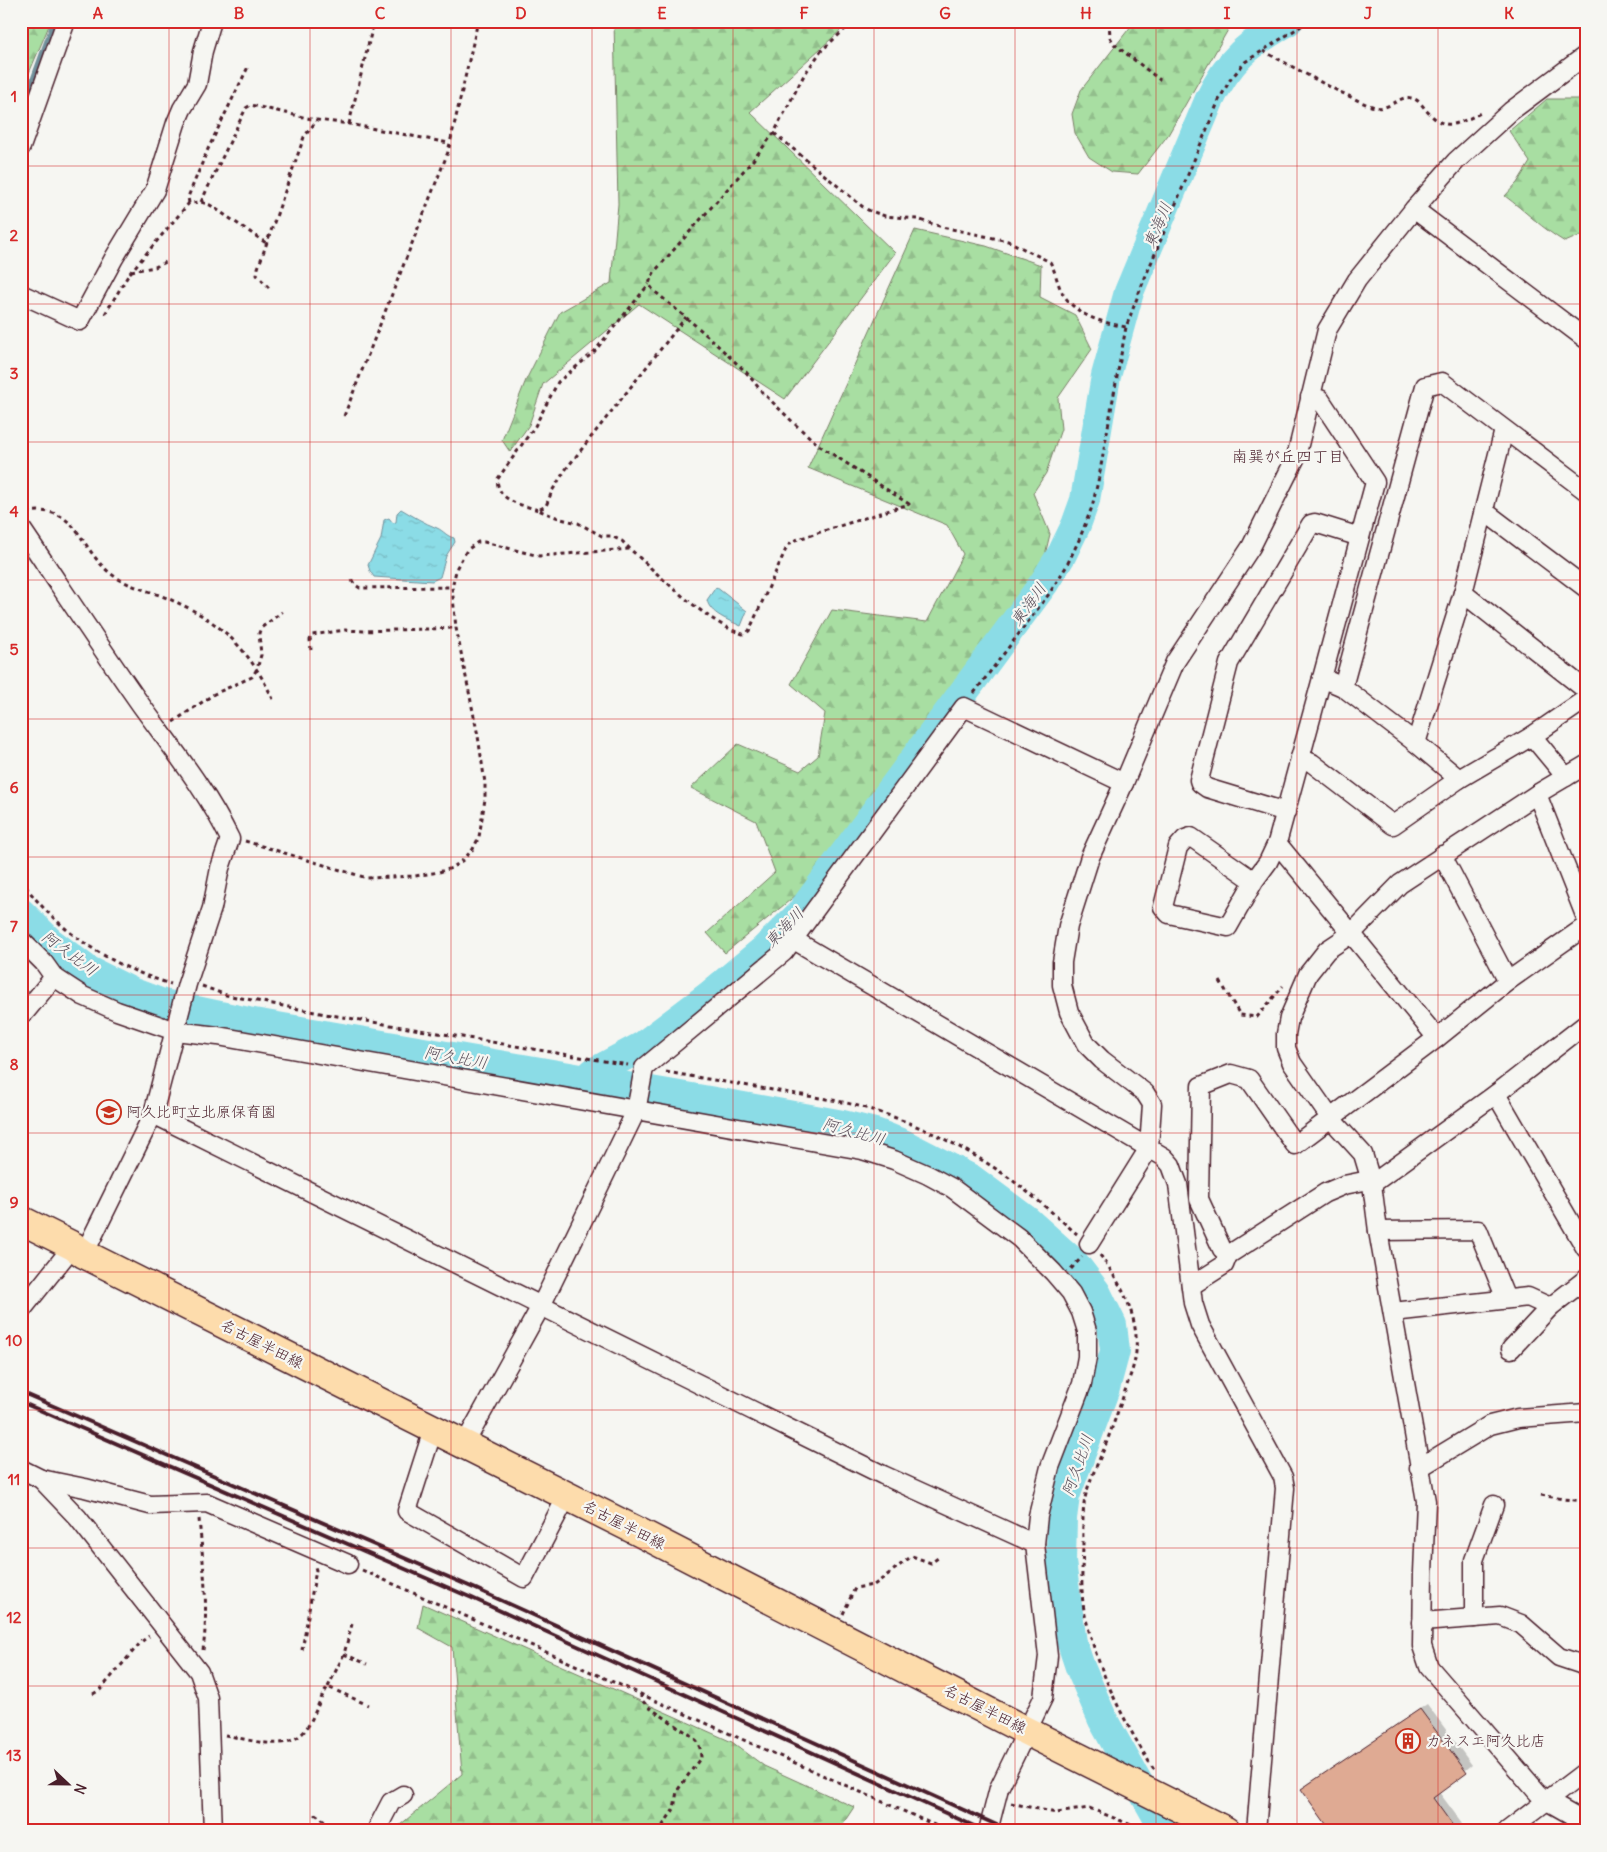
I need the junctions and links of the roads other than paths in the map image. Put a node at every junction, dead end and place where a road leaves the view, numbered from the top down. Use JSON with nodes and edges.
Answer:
{"nodes":[{"id":1,"x":66,"y":21,"type":"edge"},
{"id":2,"x":212,"y":21,"type":"edge"},
{"id":3,"x":1586,"y":55,"type":"edge"},
{"id":4,"x":21,"y":147,"type":"edge"},
{"id":5,"x":1414,"y":209,"type":"junction"},
{"id":6,"x":21,"y":294,"type":"edge"},
{"id":7,"x":1586,"y":339,"type":"edge"},
{"id":8,"x":1310,"y":396,"type":"junction"},
{"id":9,"x":1504,"y":430,"type":"junction"},
{"id":10,"x":1586,"y":491,"type":"edge"},
{"id":11,"x":1484,"y":510,"type":"junction"},
{"id":12,"x":21,"y":528,"type":"edge"},
{"id":13,"x":1360,"y":537,"type":"junction"},
{"id":14,"x":1586,"y":588,"type":"edge"},
{"id":15,"x":1463,"y":594,"type":"junction"},
{"id":16,"x":1322,"y":678,"type":"junction"},
{"id":17,"x":1343,"y":687,"type":"junction"},
{"id":18,"x":1586,"y":690,"type":"edge"},
{"id":19,"x":1586,"y":699,"type":"edge"},
{"id":20,"x":1532,"y":736,"type":"junction"},
{"id":21,"x":1416,"y":743,"type":"junction"},
{"id":22,"x":1300,"y":758,"type":"junction"},
{"id":23,"x":1586,"y":765,"type":"edge"},
{"id":24,"x":1566,"y":777,"type":"junction"},
{"id":25,"x":1459,"y":779,"type":"junction"},
{"id":26,"x":1124,"y":783,"type":"junction"},
{"id":27,"x":1537,"y":794,"type":"junction"},
{"id":28,"x":1286,"y":812,"type":"junction"},
{"id":29,"x":1277,"y":843,"type":"junction"},
{"id":30,"x":1442,"y":855,"type":"junction"},
{"id":31,"x":1254,"y":882,"type":"junction"},
{"id":32,"x":1586,"y":918,"type":"edge"},
{"id":33,"x":1586,"y":926,"type":"edge"},
{"id":34,"x":1351,"y":934,"type":"junction"},
{"id":35,"x":21,"y":940,"type":"edge"},
{"id":36,"x":794,"y":940,"type":"junction"},
{"id":37,"x":54,"y":977,"type":"junction"},
{"id":38,"x":1508,"y":981,"type":"junction"},
{"id":39,"x":21,"y":1009,"type":"edge"},
{"id":40,"x":1586,"y":1024,"type":"edge"},
{"id":41,"x":175,"y":1031,"type":"junction"},
{"id":42,"x":1436,"y":1038,"type":"junction"},
{"id":43,"x":1496,"y":1094,"type":"junction"},
{"id":44,"x":636,"y":1111,"type":"junction"},
{"id":45,"x":153,"y":1114,"type":"junction"},
{"id":46,"x":1332,"y":1119,"type":"junction"},
{"id":47,"x":1149,"y":1148,"type":"junction"},
{"id":48,"x":1371,"y":1182,"type":"junction"},
{"id":49,"x":21,"y":1220,"type":"edge"},
{"id":50,"x":1378,"y":1231,"type":"junction"},
{"id":51,"x":1091,"y":1245,"type":"road end"},
{"id":52,"x":1586,"y":1249,"type":"edge"},
{"id":53,"x":78,"y":1250,"type":"junction"},
{"id":54,"x":1228,"y":1255,"type":"junction"},
{"id":55,"x":1586,"y":1279,"type":"edge"},
{"id":56,"x":1190,"y":1286,"type":"junction"},
{"id":57,"x":1506,"y":1299,"type":"junction"},
{"id":58,"x":541,"y":1306,"type":"junction"},
{"id":59,"x":1550,"y":1307,"type":"junction"},
{"id":60,"x":21,"y":1311,"type":"edge"},
{"id":61,"x":1393,"y":1312,"type":"junction"},
{"id":62,"x":1511,"y":1349,"type":"dead end"},
{"id":63,"x":1586,"y":1413,"type":"edge"},
{"id":64,"x":434,"y":1430,"type":"junction"},
{"id":65,"x":464,"y":1445,"type":"junction"},
{"id":66,"x":1419,"y":1468,"type":"junction"},
{"id":67,"x":21,"y":1469,"type":"edge"},
{"id":68,"x":41,"y":1479,"type":"junction"},
{"id":69,"x":567,"y":1496,"type":"junction"},
{"id":70,"x":1494,"y":1505,"type":"dead end"},
{"id":71,"x":1035,"y":1544,"type":"junction"},
{"id":72,"x":348,"y":1564,"type":"road end"},
{"id":73,"x":1474,"y":1618,"type":"junction"},
{"id":74,"x":1422,"y":1622,"type":"junction"},
{"id":75,"x":1586,"y":1666,"type":"edge"},
{"id":76,"x":1026,"y":1731,"type":"junction"},
{"id":77,"x":1586,"y":1771,"type":"edge"},
{"id":78,"x":403,"y":1795,"type":"dead end"},
{"id":79,"x":1547,"y":1801,"type":"junction"},
{"id":80,"x":1586,"y":1823,"type":"edge"},
{"id":81,"x":214,"y":1831,"type":"edge"},
{"id":82,"x":378,"y":1831,"type":"edge"},
{"id":83,"x":988,"y":1831,"type":"edge"},
{"id":84,"x":1226,"y":1831,"type":"edge"},
{"id":85,"x":1256,"y":1831,"type":"edge"},
{"id":86,"x":1507,"y":1831,"type":"edge"}],
"edges":[{"from":1,"to":4,"type":"street"},
{"from":2,"to":6,"type":"street"},
{"from":3,"to":5,"type":"street"},
{"from":5,"to":7,"type":"street"},
{"from":5,"to":8,"type":"street"},
{"from":8,"to":13,"type":"street"},
{"from":8,"to":26,"type":"street"},
{"from":9,"to":10,"type":"street"},
{"from":9,"to":11,"type":"street"},
{"from":9,"to":17,"type":"street"},
{"from":11,"to":14,"type":"street"},
{"from":11,"to":15,"type":"street"},
{"from":12,"to":41,"type":"street"},
{"from":13,"to":16,"type":"street"},
{"from":13,"to":28,"type":"street"},
{"from":15,"to":18,"type":"street"},
{"from":15,"to":21,"type":"street"},
{"from":16,"to":17,"type":"street"},
{"from":16,"to":22,"type":"street"},
{"from":17,"to":21,"type":"street"},
{"from":19,"to":20,"type":"street"},
{"from":20,"to":24,"type":"street"},
{"from":20,"to":25,"type":"street"},
{"from":21,"to":25,"type":"street"},
{"from":22,"to":25,"type":"street"},
{"from":22,"to":28,"type":"street"},
{"from":23,"to":24,"type":"street"},
{"from":24,"to":27,"type":"street"},
{"from":26,"to":36,"type":"street"},
{"from":26,"to":47,"type":"street"},
{"from":27,"to":30,"type":"street"},
{"from":27,"to":32,"type":"street"},
{"from":28,"to":29,"type":"street"},
{"from":29,"to":31,"type":"street"},
{"from":29,"to":34,"type":"street"},
{"from":30,"to":34,"type":"street"},
{"from":30,"to":38,"type":"street"},
{"from":31,"to":31,"type":"street"},
{"from":33,"to":38,"type":"street"},
{"from":34,"to":42,"type":"street"},
{"from":34,"to":46,"type":"street"},
{"from":35,"to":37,"type":"street"},
{"from":36,"to":44,"type":"street"},
{"from":36,"to":47,"type":"street"},
{"from":37,"to":39,"type":"street"},
{"from":37,"to":41,"type":"street"},
{"from":38,"to":42,"type":"street"},
{"from":40,"to":43,"type":"street"},
{"from":41,"to":44,"type":"street"},
{"from":41,"to":45,"type":"street"},
{"from":42,"to":46,"type":"street"},
{"from":43,"to":48,"type":"street"},
{"from":43,"to":52,"type":"street"},
{"from":44,"to":58,"type":"street"},
{"from":44,"to":71,"type":"street"},
{"from":45,"to":53,"type":"street"},
{"from":45,"to":58,"type":"street"},
{"from":46,"to":48,"type":"street"},
{"from":46,"to":54,"type":"street"},
{"from":47,"to":51,"type":"street"},
{"from":47,"to":56,"type":"street"},
{"from":48,"to":50,"type":"street"},
{"from":48,"to":54,"type":"street"},
{"from":49,"to":53,"type":"main road","name":"名古屋半田線"},
{"from":50,"to":57,"type":"street"},
{"from":50,"to":61,"type":"street"},
{"from":53,"to":60,"type":"street"},
{"from":53,"to":64,"type":"main road","name":"名古屋半田線"},
{"from":54,"to":56,"type":"street"},
{"from":55,"to":59,"type":"street"},
{"from":56,"to":85,"type":"street"},
{"from":57,"to":59,"type":"street"},
{"from":57,"to":61,"type":"street"},
{"from":58,"to":65,"type":"street"},
{"from":58,"to":71,"type":"street"},
{"from":59,"to":62,"type":"street"},
{"from":61,"to":66,"type":"street"},
{"from":63,"to":66,"type":"street"},
{"from":64,"to":65,"type":"main road","name":"名古屋半田線"},
{"from":64,"to":69,"type":"street"},
{"from":65,"to":69,"type":"main road","name":"名古屋半田線"},
{"from":66,"to":74,"type":"street"},
{"from":67,"to":68,"type":"street"},
{"from":68,"to":72,"type":"street"},
{"from":68,"to":81,"type":"street"},
{"from":69,"to":76,"type":"main road","name":"名古屋半田線"},
{"from":70,"to":73,"type":"street"},
{"from":71,"to":76,"type":"street"},
{"from":73,"to":74,"type":"street"},
{"from":73,"to":75,"type":"street"},
{"from":74,"to":79,"type":"street"},
{"from":76,"to":83,"type":"street"},
{"from":76,"to":84,"type":"main road","name":"名古屋半田線"},
{"from":77,"to":79,"type":"street"},
{"from":78,"to":82,"type":"street"},
{"from":79,"to":80,"type":"street"},
{"from":79,"to":86,"type":"street"}]}
